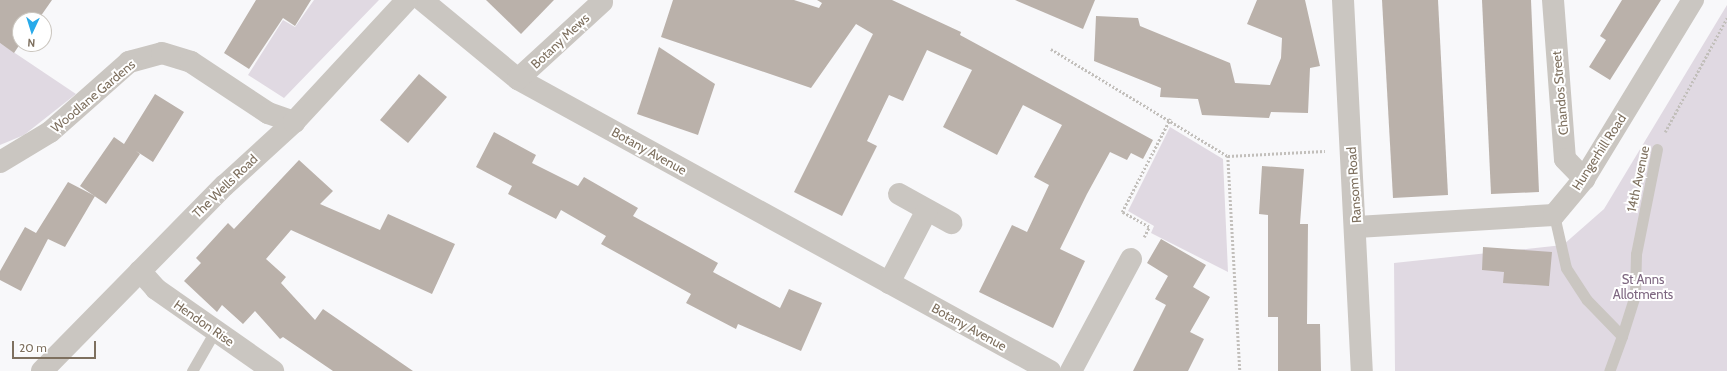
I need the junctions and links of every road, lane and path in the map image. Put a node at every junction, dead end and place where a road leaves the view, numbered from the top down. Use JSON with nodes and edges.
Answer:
{"nodes":[{"id":1,"x":407,"y":0,"type":"edge"},
{"id":2,"x":422,"y":0,"type":"edge"},
{"id":3,"x":1343,"y":0,"type":"edge"},
{"id":4,"x":1553,"y":0,"type":"edge"},
{"id":5,"x":1693,"y":0,"type":"edge"},
{"id":6,"x":602,"y":2,"type":"dead end"},
{"id":7,"x":1727,"y":18,"type":"edge"},
{"id":8,"x":1051,"y":49,"type":"dead end"},
{"id":9,"x":518,"y":79,"type":"junction"},
{"id":10,"x":1170,"y":119,"type":"junction"},
{"id":11,"x":294,"y":122,"type":"junction"},
{"id":12,"x":1351,"y":149,"type":"junction"},
{"id":13,"x":1657,"y":149,"type":"joint"},
{"id":14,"x":1228,"y":156,"type":"junction"},
{"id":15,"x":0,"y":162,"type":"edge"},
{"id":16,"x":1584,"y":179,"type":"junction"},
{"id":17,"x":899,"y":194,"type":"dead end"},
{"id":18,"x":927,"y":210,"type":"junction"},
{"id":19,"x":1554,"y":214,"type":"junction"},
{"id":20,"x":951,"y":223,"type":"dead end"},
{"id":21,"x":1357,"y":226,"type":"junction"},
{"id":22,"x":1131,"y":259,"type":"joint"},
{"id":23,"x":140,"y":271,"type":"junction"},
{"id":24,"x":889,"y":283,"type":"junction"},
{"id":25,"x":215,"y":331,"type":"junction"},
{"id":26,"x":1622,"y":336,"type":"junction"},
{"id":27,"x":42,"y":371,"type":"edge"},
{"id":28,"x":192,"y":371,"type":"edge"},
{"id":29,"x":273,"y":371,"type":"edge"},
{"id":30,"x":1050,"y":371,"type":"edge"},
{"id":31,"x":1071,"y":371,"type":"edge"},
{"id":32,"x":1240,"y":371,"type":"edge"},
{"id":33,"x":1362,"y":371,"type":"edge"},
{"id":34,"x":1609,"y":371,"type":"edge"}],
"edges":[{"from":1,"to":11,"type":"street","name":"The Wells Road"},
{"from":2,"to":9,"type":"street","name":"Botany Avenue"},
{"from":3,"to":12,"type":"street","name":"Ransom Road"},
{"from":4,"to":16,"type":"street","name":"Chandos Street"},
{"from":5,"to":16,"type":"street","name":"Hungerhill Road"},
{"from":6,"to":9,"type":"street","name":"Botany Mews"},
{"from":7,"to":13,"type":"path","name":"14th Avenue"},
{"from":8,"to":10,"type":"path"},
{"from":9,"to":24,"type":"street","name":"Botany Avenue"},
{"from":10,"to":14,"type":"path"},
{"from":10,"to":22,"type":"path"},
{"from":11,"to":15,"type":"street","name":"Woodlane Gardens"},
{"from":11,"to":23,"type":"street","name":"The Wells Road"},
{"from":12,"to":14,"type":"path"},
{"from":12,"to":21,"type":"street","name":"Ransom Road"},
{"from":13,"to":26,"type":"lane","name":"14th Avenue"},
{"from":14,"to":32,"type":"path"},
{"from":16,"to":19,"type":"street","name":"Hungerhill Road"},
{"from":17,"to":18,"type":"street"},
{"from":18,"to":20,"type":"street"},
{"from":18,"to":24,"type":"street"},
{"from":19,"to":21,"type":"street"},
{"from":19,"to":26,"type":"lane"},
{"from":21,"to":33,"type":"street","name":"Ransom Road"},
{"from":22,"to":31,"type":"street"},
{"from":23,"to":25,"type":"street","name":"Hendon Rise"},
{"from":23,"to":27,"type":"street","name":"The Wells Road"},
{"from":24,"to":30,"type":"street","name":"Botany Avenue"},
{"from":25,"to":28,"type":"lane"},
{"from":25,"to":29,"type":"street","name":"Hendon Rise"},
{"from":26,"to":34,"type":"lane","name":"14th Avenue"}]}
